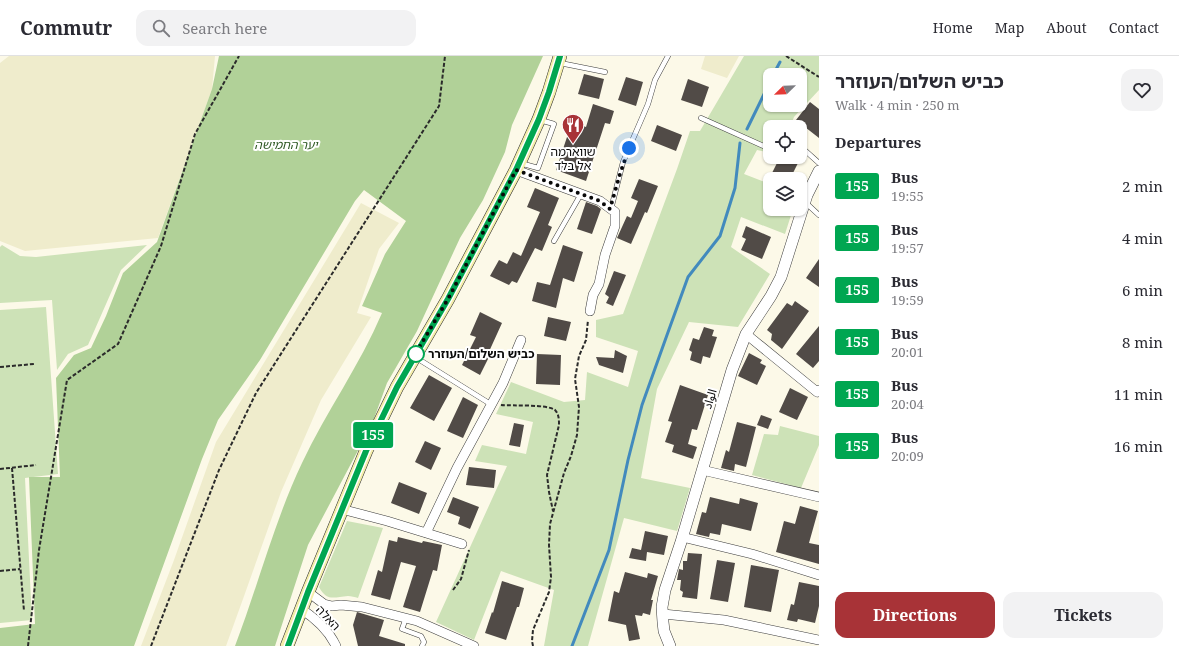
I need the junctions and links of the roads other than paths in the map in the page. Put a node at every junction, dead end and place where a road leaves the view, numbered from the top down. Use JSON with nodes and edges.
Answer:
{"nodes":[{"id":1,"x":668,"y":56,"type":"edge"},
{"id":2,"x":559,"y":59,"type":"edge"},
{"id":3,"x":605,"y":72,"type":"dead end"},
{"id":4,"x":701,"y":118,"type":"dead end"},
{"id":5,"x":539,"y":119,"type":"junction"},
{"id":6,"x":763,"y":146,"type":"edge"},
{"id":7,"x":807,"y":152,"type":"edge"},
{"id":8,"x":819,"y":163,"type":"edge"},
{"id":9,"x":517,"y":166,"type":"junction"},
{"id":10,"x":819,"y":171,"type":"edge"},
{"id":11,"x":582,"y":194,"type":"junction"},
{"id":12,"x":807,"y":197,"type":"edge"},
{"id":13,"x":807,"y":204,"type":"edge"},
{"id":14,"x":610,"y":209,"type":"junction"},
{"id":15,"x":819,"y":215,"type":"edge"},
{"id":16,"x":801,"y":216,"type":"edge"},
{"id":17,"x":554,"y":241,"type":"dead end"},
{"id":18,"x":590,"y":311,"type":"road end"},
{"id":19,"x":746,"y":334,"type":"junction"},
{"id":20,"x":521,"y":340,"type":"dead end"},
{"id":21,"x":414,"y":356,"type":"junction"},
{"id":22,"x":819,"y":390,"type":"edge"},
{"id":23,"x":492,"y":405,"type":"junction"},
{"id":24,"x":702,"y":470,"type":"junction"},
{"id":25,"x":819,"y":497,"type":"edge"},
{"id":26,"x":341,"y":509,"type":"junction"},
{"id":27,"x":426,"y":533,"type":"junction"},
{"id":28,"x":682,"y":537,"type":"junction"},
{"id":29,"x":462,"y":544,"type":"road end"},
{"id":30,"x":819,"y":575,"type":"edge"},
{"id":31,"x":308,"y":592,"type":"junction"},
{"id":32,"x":301,"y":609,"type":"junction"},
{"id":33,"x":663,"y":614,"type":"junction"},
{"id":34,"x":406,"y":618,"type":"junction"},
{"id":35,"x":819,"y":640,"type":"edge"},
{"id":36,"x":288,"y":646,"type":"edge"},
{"id":37,"x":336,"y":646,"type":"edge"},
{"id":38,"x":422,"y":646,"type":"edge"},
{"id":39,"x":474,"y":646,"type":"edge"},
{"id":40,"x":670,"y":646,"type":"edge"}],
"edges":[{"from":1,"to":14,"type":"lane"},
{"from":2,"to":3,"type":"lane"},
{"from":2,"to":5,"type":"main road"},
{"from":4,"to":6,"type":"lane"},
{"from":5,"to":9,"type":"main road"},
{"from":5,"to":9,"type":"lane"},
{"from":7,"to":8,"type":"lane"},
{"from":9,"to":11,"type":"street"},
{"from":9,"to":21,"type":"main road"},
{"from":10,"to":12,"type":"street","name":"الواد"},
{"from":11,"to":14,"type":"street"},
{"from":11,"to":17,"type":"lane"},
{"from":13,"to":15,"type":"lane"},
{"from":14,"to":18,"type":"street"},
{"from":16,"to":19,"type":"street","name":"الواد"},
{"from":19,"to":22,"type":"street"},
{"from":19,"to":24,"type":"street","name":"الواد"},
{"from":20,"to":23,"type":"street"},
{"from":21,"to":23,"type":"lane"},
{"from":21,"to":26,"type":"main road"},
{"from":23,"to":27,"type":"street"},
{"from":24,"to":25,"type":"street"},
{"from":24,"to":28,"type":"street","name":"الواد"},
{"from":26,"to":27,"type":"street"},
{"from":26,"to":31,"type":"main road"},
{"from":27,"to":29,"type":"street"},
{"from":28,"to":30,"type":"street"},
{"from":28,"to":33,"type":"street","name":"الواد"},
{"from":31,"to":32,"type":"main road"},
{"from":31,"to":34,"type":"street"},
{"from":32,"to":36,"type":"main road"},
{"from":32,"to":37,"type":"street","name":"האלה"},
{"from":33,"to":35,"type":"street"},
{"from":33,"to":40,"type":"street","name":"الواد"},
{"from":34,"to":38,"type":"lane"},
{"from":34,"to":39,"type":"street"}]}
